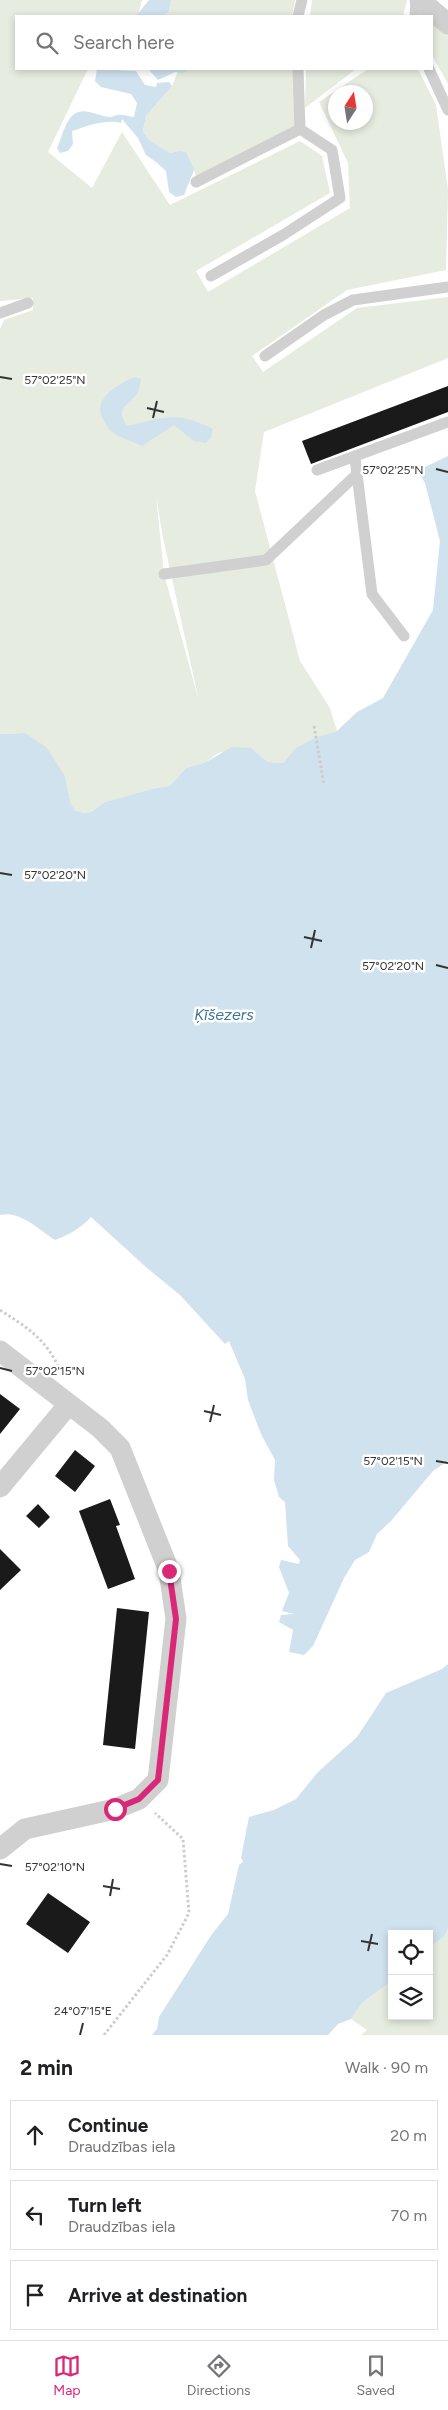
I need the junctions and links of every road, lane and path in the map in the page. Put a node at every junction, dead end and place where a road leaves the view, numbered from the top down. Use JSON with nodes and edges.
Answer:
{"nodes":[{"id":1,"x":302,"y":0,"type":"edge"},
{"id":2,"x":418,"y":0,"type":"edge"},
{"id":3,"x":298,"y":15,"type":"edge"},
{"id":4,"x":415,"y":15,"type":"edge"},
{"id":5,"x":448,"y":24,"type":"edge"},
{"id":6,"x":298,"y":70,"type":"edge"},
{"id":7,"x":429,"y":70,"type":"edge"},
{"id":8,"x":448,"y":110,"type":"edge"},
{"id":9,"x":300,"y":129,"type":"junction"},
{"id":10,"x":196,"y":182,"type":"dead end"},
{"id":11,"x":211,"y":276,"type":"dead end"},
{"id":12,"x":448,"y":287,"type":"edge"},
{"id":13,"x":28,"y":303,"type":"dead end"},
{"id":14,"x":0,"y":312,"type":"edge"},
{"id":15,"x":265,"y":356,"type":"dead end"},
{"id":16,"x":448,"y":422,"type":"edge"},
{"id":17,"x":355,"y":458,"type":"junction"},
{"id":18,"x":317,"y":470,"type":"dead end"},
{"id":19,"x":356,"y":475,"type":"junction"},
{"id":20,"x":164,"y":574,"type":"dead end"},
{"id":21,"x":404,"y":636,"type":"dead end"},
{"id":22,"x":314,"y":726,"type":"dead end"},
{"id":23,"x":324,"y":785,"type":"dead end"},
{"id":24,"x":0,"y":1310,"type":"edge"},
{"id":25,"x":0,"y":1351,"type":"edge"},
{"id":26,"x":64,"y":1400,"type":"junction"},
{"id":27,"x":0,"y":1487,"type":"edge"},
{"id":28,"x":139,"y":1799,"type":"junction"},
{"id":29,"x":0,"y":1849,"type":"edge"},
{"id":30,"x":104,"y":2035,"type":"edge"}],
"edges":[{"from":1,"to":3,"type":"lane"},
{"from":2,"to":4,"type":"lane"},
{"from":2,"to":5,"type":"street"},
{"from":6,"to":9,"type":"lane"},
{"from":7,"to":8,"type":"lane"},
{"from":9,"to":10,"type":"lane"},
{"from":9,"to":11,"type":"lane"},
{"from":12,"to":15,"type":"lane"},
{"from":13,"to":14,"type":"lane"},
{"from":16,"to":17,"type":"lane"},
{"from":17,"to":18,"type":"lane"},
{"from":17,"to":19,"type":"lane"},
{"from":19,"to":20,"type":"lane"},
{"from":19,"to":21,"type":"lane"},
{"from":22,"to":23,"type":"path"},
{"from":24,"to":26,"type":"path"},
{"from":25,"to":26,"type":"street"},
{"from":26,"to":27,"type":"street"},
{"from":26,"to":28,"type":"street"},
{"from":28,"to":29,"type":"street"},
{"from":28,"to":30,"type":"path"}]}
